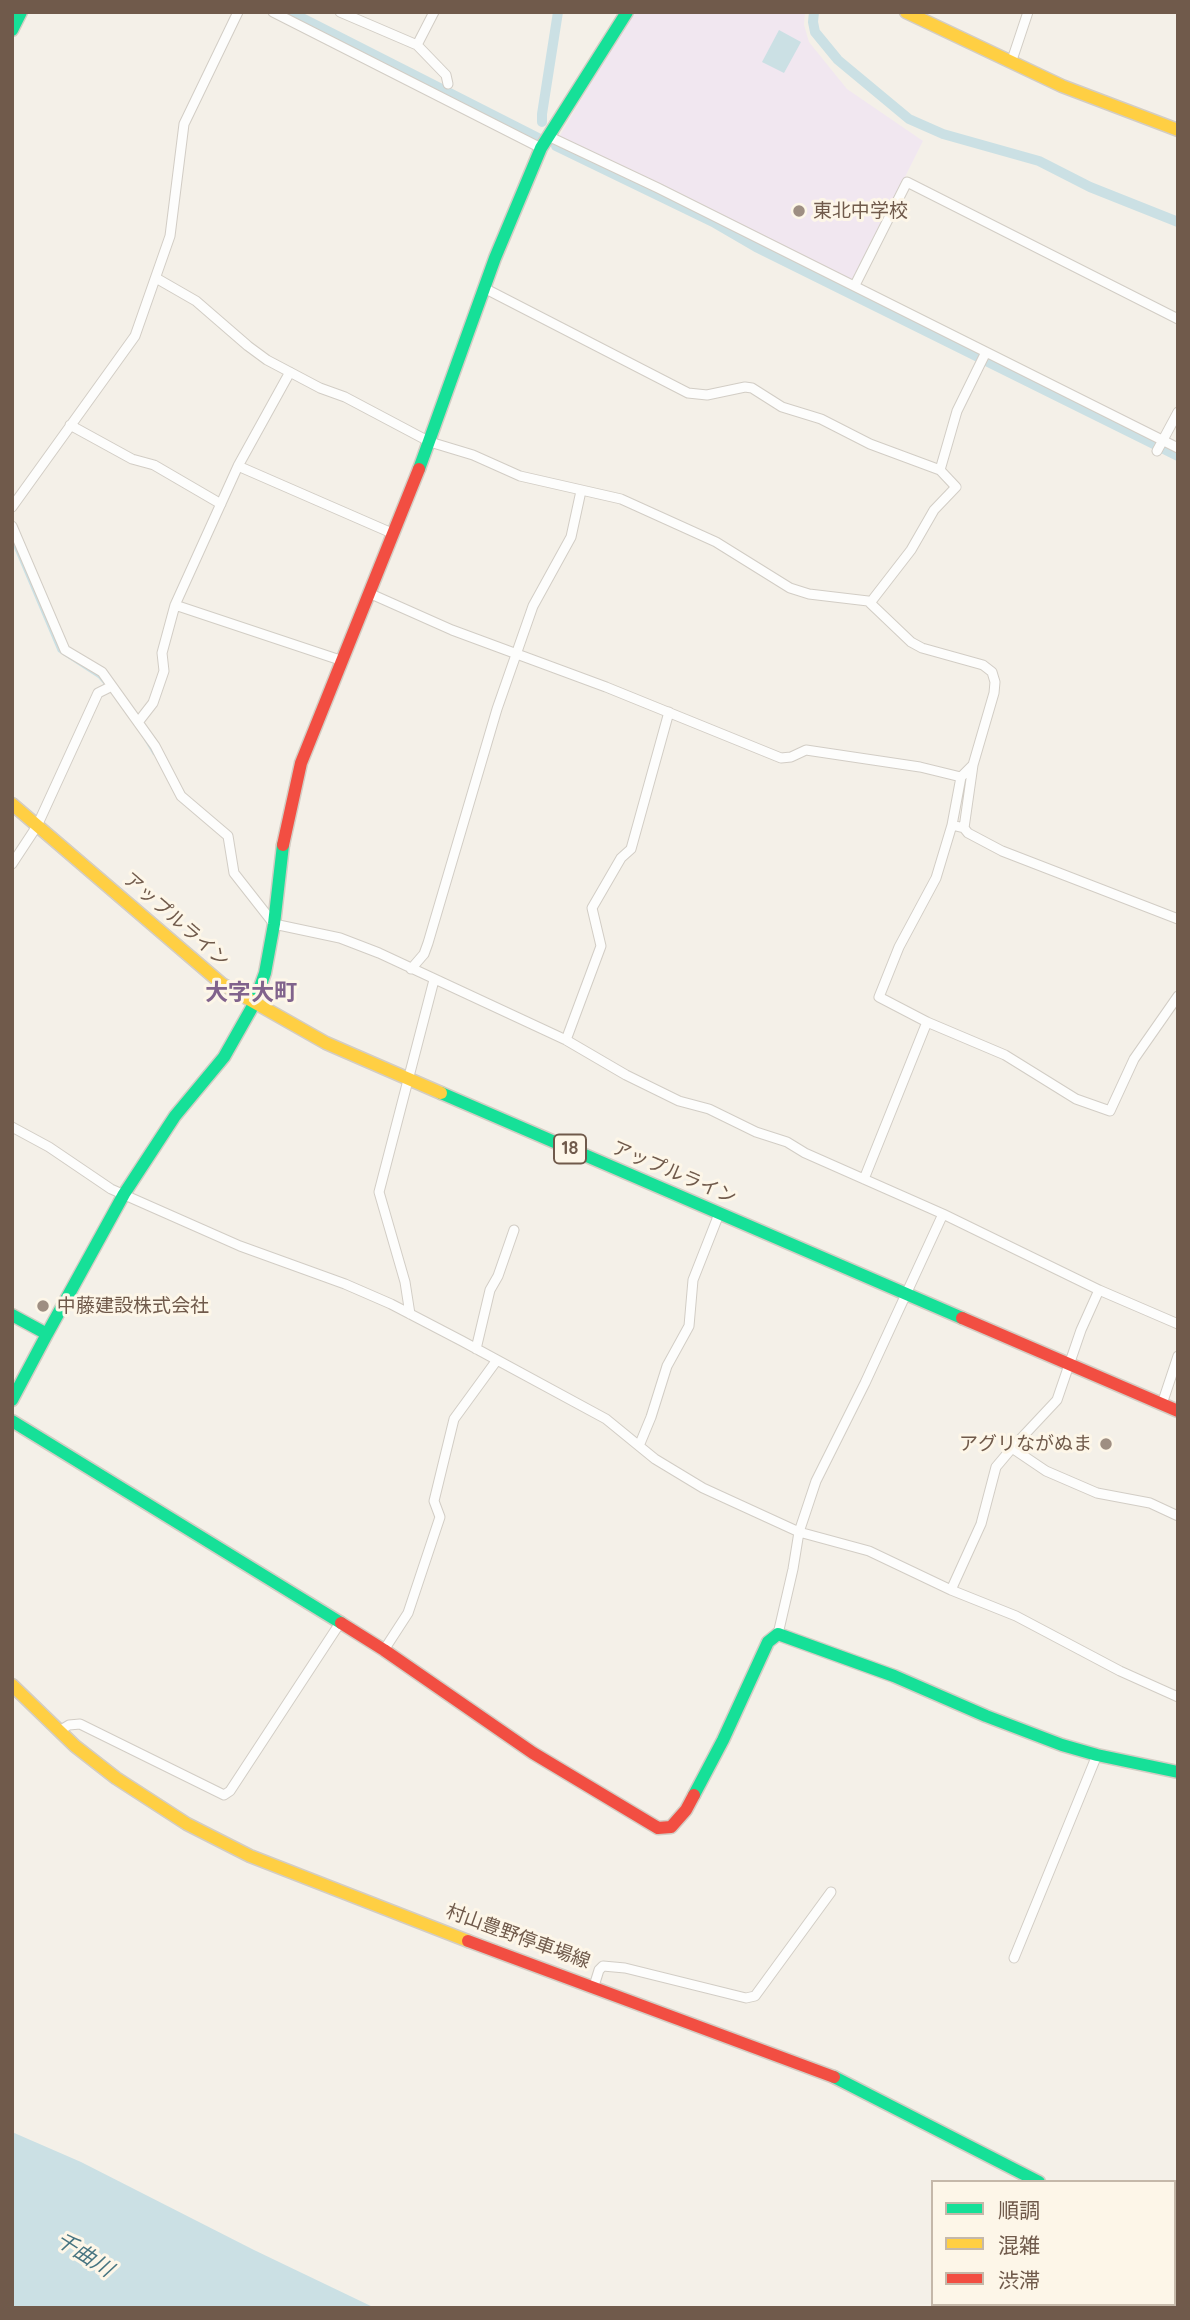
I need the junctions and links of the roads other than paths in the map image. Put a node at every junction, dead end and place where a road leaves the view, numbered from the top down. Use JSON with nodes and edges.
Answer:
{"nodes":[{"id":1,"x":238,"y":12,"type":"edge"},
{"id":2,"x":273,"y":12,"type":"edge"},
{"id":3,"x":340,"y":12,"type":"edge"},
{"id":4,"x":433,"y":12,"type":"edge"},
{"id":5,"x":627,"y":12,"type":"edge"},
{"id":6,"x":906,"y":12,"type":"edge"},
{"id":7,"x":1028,"y":12,"type":"edge"},
{"id":8,"x":417,"y":45,"type":"junction"},
{"id":9,"x":1011,"y":63,"type":"junction"},
{"id":10,"x":448,"y":84,"type":"dead end"},
{"id":11,"x":1178,"y":130,"type":"edge"},
{"id":12,"x":544,"y":142,"type":"junction"},
{"id":13,"x":156,"y":278,"type":"junction"},
{"id":14,"x":855,"y":285,"type":"junction"},
{"id":15,"x":484,"y":288,"type":"junction"},
{"id":16,"x":1178,"y":320,"type":"edge"},
{"id":17,"x":983,"y":357,"type":"junction"},
{"id":18,"x":290,"y":372,"type":"junction"},
{"id":19,"x":1178,"y":412,"type":"edge"},
{"id":20,"x":70,"y":425,"type":"junction"},
{"id":21,"x":430,"y":442,"type":"junction"},
{"id":22,"x":1159,"y":445,"type":"junction"},
{"id":23,"x":1178,"y":448,"type":"edge"},
{"id":24,"x":239,"y":466,"type":"junction"},
{"id":25,"x":940,"y":470,"type":"junction"},
{"id":26,"x":581,"y":491,"type":"junction"},
{"id":27,"x":221,"y":504,"type":"junction"},
{"id":28,"x":12,"y":507,"type":"edge"},
{"id":29,"x":12,"y":526,"type":"edge"},
{"id":30,"x":394,"y":534,"type":"junction"},
{"id":31,"x":371,"y":594,"type":"junction"},
{"id":32,"x":870,"y":603,"type":"junction"},
{"id":33,"x":176,"y":605,"type":"junction"},
{"id":34,"x":516,"y":653,"type":"junction"},
{"id":35,"x":343,"y":661,"type":"junction"},
{"id":36,"x":112,"y":686,"type":"junction"},
{"id":37,"x":669,"y":712,"type":"junction"},
{"id":38,"x":139,"y":721,"type":"junction"},
{"id":39,"x":973,"y":765,"type":"junction"},
{"id":40,"x":961,"y":777,"type":"junction"},
{"id":41,"x":12,"y":804,"type":"edge"},
{"id":42,"x":37,"y":825,"type":"junction"},
{"id":43,"x":952,"y":825,"type":"junction"},
{"id":44,"x":964,"y":828,"type":"junction"},
{"id":45,"x":12,"y":864,"type":"edge"},
{"id":46,"x":1178,"y":919,"type":"edge"},
{"id":47,"x":274,"y":925,"type":"junction"},
{"id":48,"x":411,"y":969,"type":"junction"},
{"id":49,"x":434,"y":980,"type":"junction"},
{"id":50,"x":1178,"y":996,"type":"edge"},
{"id":51,"x":254,"y":1004,"type":"junction"},
{"id":52,"x":927,"y":1021,"type":"junction"},
{"id":53,"x":566,"y":1040,"type":"junction"},
{"id":54,"x":407,"y":1079,"type":"junction"},
{"id":55,"x":12,"y":1127,"type":"edge"},
{"id":56,"x":864,"y":1179,"type":"junction"},
{"id":57,"x":124,"y":1194,"type":"junction"},
{"id":58,"x":719,"y":1214,"type":"junction"},
{"id":59,"x":943,"y":1214,"type":"junction"},
{"id":60,"x":514,"y":1230,"type":"dead end"},
{"id":61,"x":1100,"y":1290,"type":"junction"},
{"id":62,"x":907,"y":1296,"type":"junction"},
{"id":63,"x":410,"y":1314,"type":"junction"},
{"id":64,"x":12,"y":1315,"type":"edge"},
{"id":65,"x":1178,"y":1324,"type":"edge"},
{"id":66,"x":47,"y":1334,"type":"junction"},
{"id":67,"x":476,"y":1349,"type":"junction"},
{"id":68,"x":1178,"y":1356,"type":"edge"},
{"id":69,"x":497,"y":1360,"type":"junction"},
{"id":70,"x":1068,"y":1365,"type":"junction"},
{"id":71,"x":12,"y":1399,"type":"edge"},
{"id":72,"x":1162,"y":1404,"type":"junction"},
{"id":73,"x":1178,"y":1411,"type":"edge"},
{"id":74,"x":12,"y":1421,"type":"edge"},
{"id":75,"x":639,"y":1446,"type":"junction"},
{"id":76,"x":1012,"y":1448,"type":"junction"},
{"id":77,"x":1178,"y":1516,"type":"edge"},
{"id":78,"x":799,"y":1532,"type":"junction"},
{"id":79,"x":951,"y":1590,"type":"junction"},
{"id":80,"x":340,"y":1623,"type":"junction"},
{"id":81,"x":778,"y":1634,"type":"junction"},
{"id":82,"x":384,"y":1650,"type":"junction"},
{"id":83,"x":12,"y":1685,"type":"edge"},
{"id":84,"x":1178,"y":1697,"type":"edge"},
{"id":85,"x":59,"y":1731,"type":"junction"},
{"id":86,"x":1097,"y":1755,"type":"junction"},
{"id":87,"x":1178,"y":1772,"type":"edge"},
{"id":88,"x":831,"y":1892,"type":"dead end"},
{"id":89,"x":1014,"y":1958,"type":"dead end"},
{"id":90,"x":594,"y":1986,"type":"junction"},
{"id":91,"x":1035,"y":2180,"type":"edge"}],
"edges":[{"from":1,"to":13,"type":"street"},
{"from":2,"to":12,"type":"street"},
{"from":3,"to":8,"type":"street"},
{"from":4,"to":8,"type":"street"},
{"from":5,"to":12,"type":"main road"},
{"from":6,"to":9,"type":"main road"},
{"from":7,"to":9,"type":"street"},
{"from":8,"to":10,"type":"street"},
{"from":9,"to":11,"type":"main road"},
{"from":12,"to":14,"type":"street"},
{"from":12,"to":15,"type":"main road"},
{"from":13,"to":18,"type":"street"},
{"from":13,"to":20,"type":"street"},
{"from":14,"to":16,"type":"street"},
{"from":14,"to":17,"type":"street"},
{"from":15,"to":21,"type":"main road"},
{"from":15,"to":25,"type":"street"},
{"from":17,"to":22,"type":"street"},
{"from":17,"to":25,"type":"street"},
{"from":18,"to":21,"type":"street"},
{"from":18,"to":24,"type":"street"},
{"from":19,"to":22,"type":"street"},
{"from":20,"to":27,"type":"street"},
{"from":20,"to":28,"type":"street"},
{"from":21,"to":26,"type":"street"},
{"from":21,"to":30,"type":"main road"},
{"from":22,"to":23,"type":"street"},
{"from":24,"to":27,"type":"street"},
{"from":24,"to":30,"type":"street"},
{"from":25,"to":32,"type":"street"},
{"from":26,"to":32,"type":"street"},
{"from":26,"to":34,"type":"street"},
{"from":27,"to":33,"type":"street"},
{"from":29,"to":36,"type":"street"},
{"from":30,"to":31,"type":"main road"},
{"from":31,"to":34,"type":"street"},
{"from":31,"to":35,"type":"main road"},
{"from":32,"to":39,"type":"street"},
{"from":33,"to":35,"type":"street"},
{"from":33,"to":38,"type":"street"},
{"from":34,"to":37,"type":"street"},
{"from":34,"to":48,"type":"street"},
{"from":35,"to":47,"type":"main road"},
{"from":36,"to":38,"type":"street"},
{"from":36,"to":42,"type":"street"},
{"from":37,"to":40,"type":"street"},
{"from":37,"to":53,"type":"street"},
{"from":38,"to":47,"type":"street"},
{"from":39,"to":40,"type":"street"},
{"from":39,"to":44,"type":"street"},
{"from":40,"to":43,"type":"street"},
{"from":41,"to":42,"type":"main road","name":"アップルライン","number":"18"},
{"from":42,"to":45,"type":"street"},
{"from":42,"to":51,"type":"main road","name":"アップルライン","number":"18"},
{"from":43,"to":44,"type":"street"},
{"from":43,"to":52,"type":"street"},
{"from":44,"to":46,"type":"street"},
{"from":47,"to":48,"type":"street"},
{"from":47,"to":51,"type":"main road"},
{"from":48,"to":49,"type":"street"},
{"from":49,"to":53,"type":"street"},
{"from":49,"to":54,"type":"street"},
{"from":50,"to":52,"type":"street"},
{"from":51,"to":54,"type":"main road","name":"アップルライン","number":"18"},
{"from":51,"to":57,"type":"main road"},
{"from":52,"to":56,"type":"street"},
{"from":53,"to":56,"type":"street"},
{"from":54,"to":58,"type":"main road","name":"アップルライン","number":"18"},
{"from":54,"to":63,"type":"street"},
{"from":55,"to":57,"type":"street"},
{"from":56,"to":59,"type":"street"},
{"from":57,"to":63,"type":"street"},
{"from":57,"to":66,"type":"main road"},
{"from":58,"to":62,"type":"main road","name":"アップルライン","number":"18"},
{"from":58,"to":75,"type":"street"},
{"from":59,"to":61,"type":"street"},
{"from":59,"to":62,"type":"street"},
{"from":60,"to":67,"type":"street"},
{"from":61,"to":65,"type":"street"},
{"from":61,"to":70,"type":"street"},
{"from":62,"to":70,"type":"main road","name":"アップルライン","number":"18"},
{"from":62,"to":78,"type":"street"},
{"from":63,"to":67,"type":"street"},
{"from":64,"to":66,"type":"main road"},
{"from":66,"to":71,"type":"main road"},
{"from":67,"to":69,"type":"street"},
{"from":68,"to":72,"type":"street"},
{"from":69,"to":75,"type":"street"},
{"from":69,"to":82,"type":"street"},
{"from":70,"to":72,"type":"main road","name":"アップルライン","number":"18"},
{"from":70,"to":76,"type":"street"},
{"from":72,"to":73,"type":"main road","name":"アップルライン","number":"18"},
{"from":74,"to":80,"type":"main road"},
{"from":75,"to":78,"type":"street"},
{"from":76,"to":77,"type":"street"},
{"from":76,"to":79,"type":"street"},
{"from":78,"to":79,"type":"street"},
{"from":78,"to":81,"type":"street"},
{"from":79,"to":84,"type":"street"},
{"from":80,"to":82,"type":"main road"},
{"from":80,"to":85,"type":"street"},
{"from":81,"to":82,"type":"main road"},
{"from":81,"to":86,"type":"main road"},
{"from":83,"to":85,"type":"main road","name":"村山豊野停車場線"},
{"from":85,"to":90,"type":"main road","name":"村山豊野停車場線"},
{"from":86,"to":87,"type":"main road"},
{"from":86,"to":89,"type":"street"},
{"from":88,"to":90,"type":"street"},
{"from":90,"to":91,"type":"main road","name":"村山豊野停車場線"}]}
